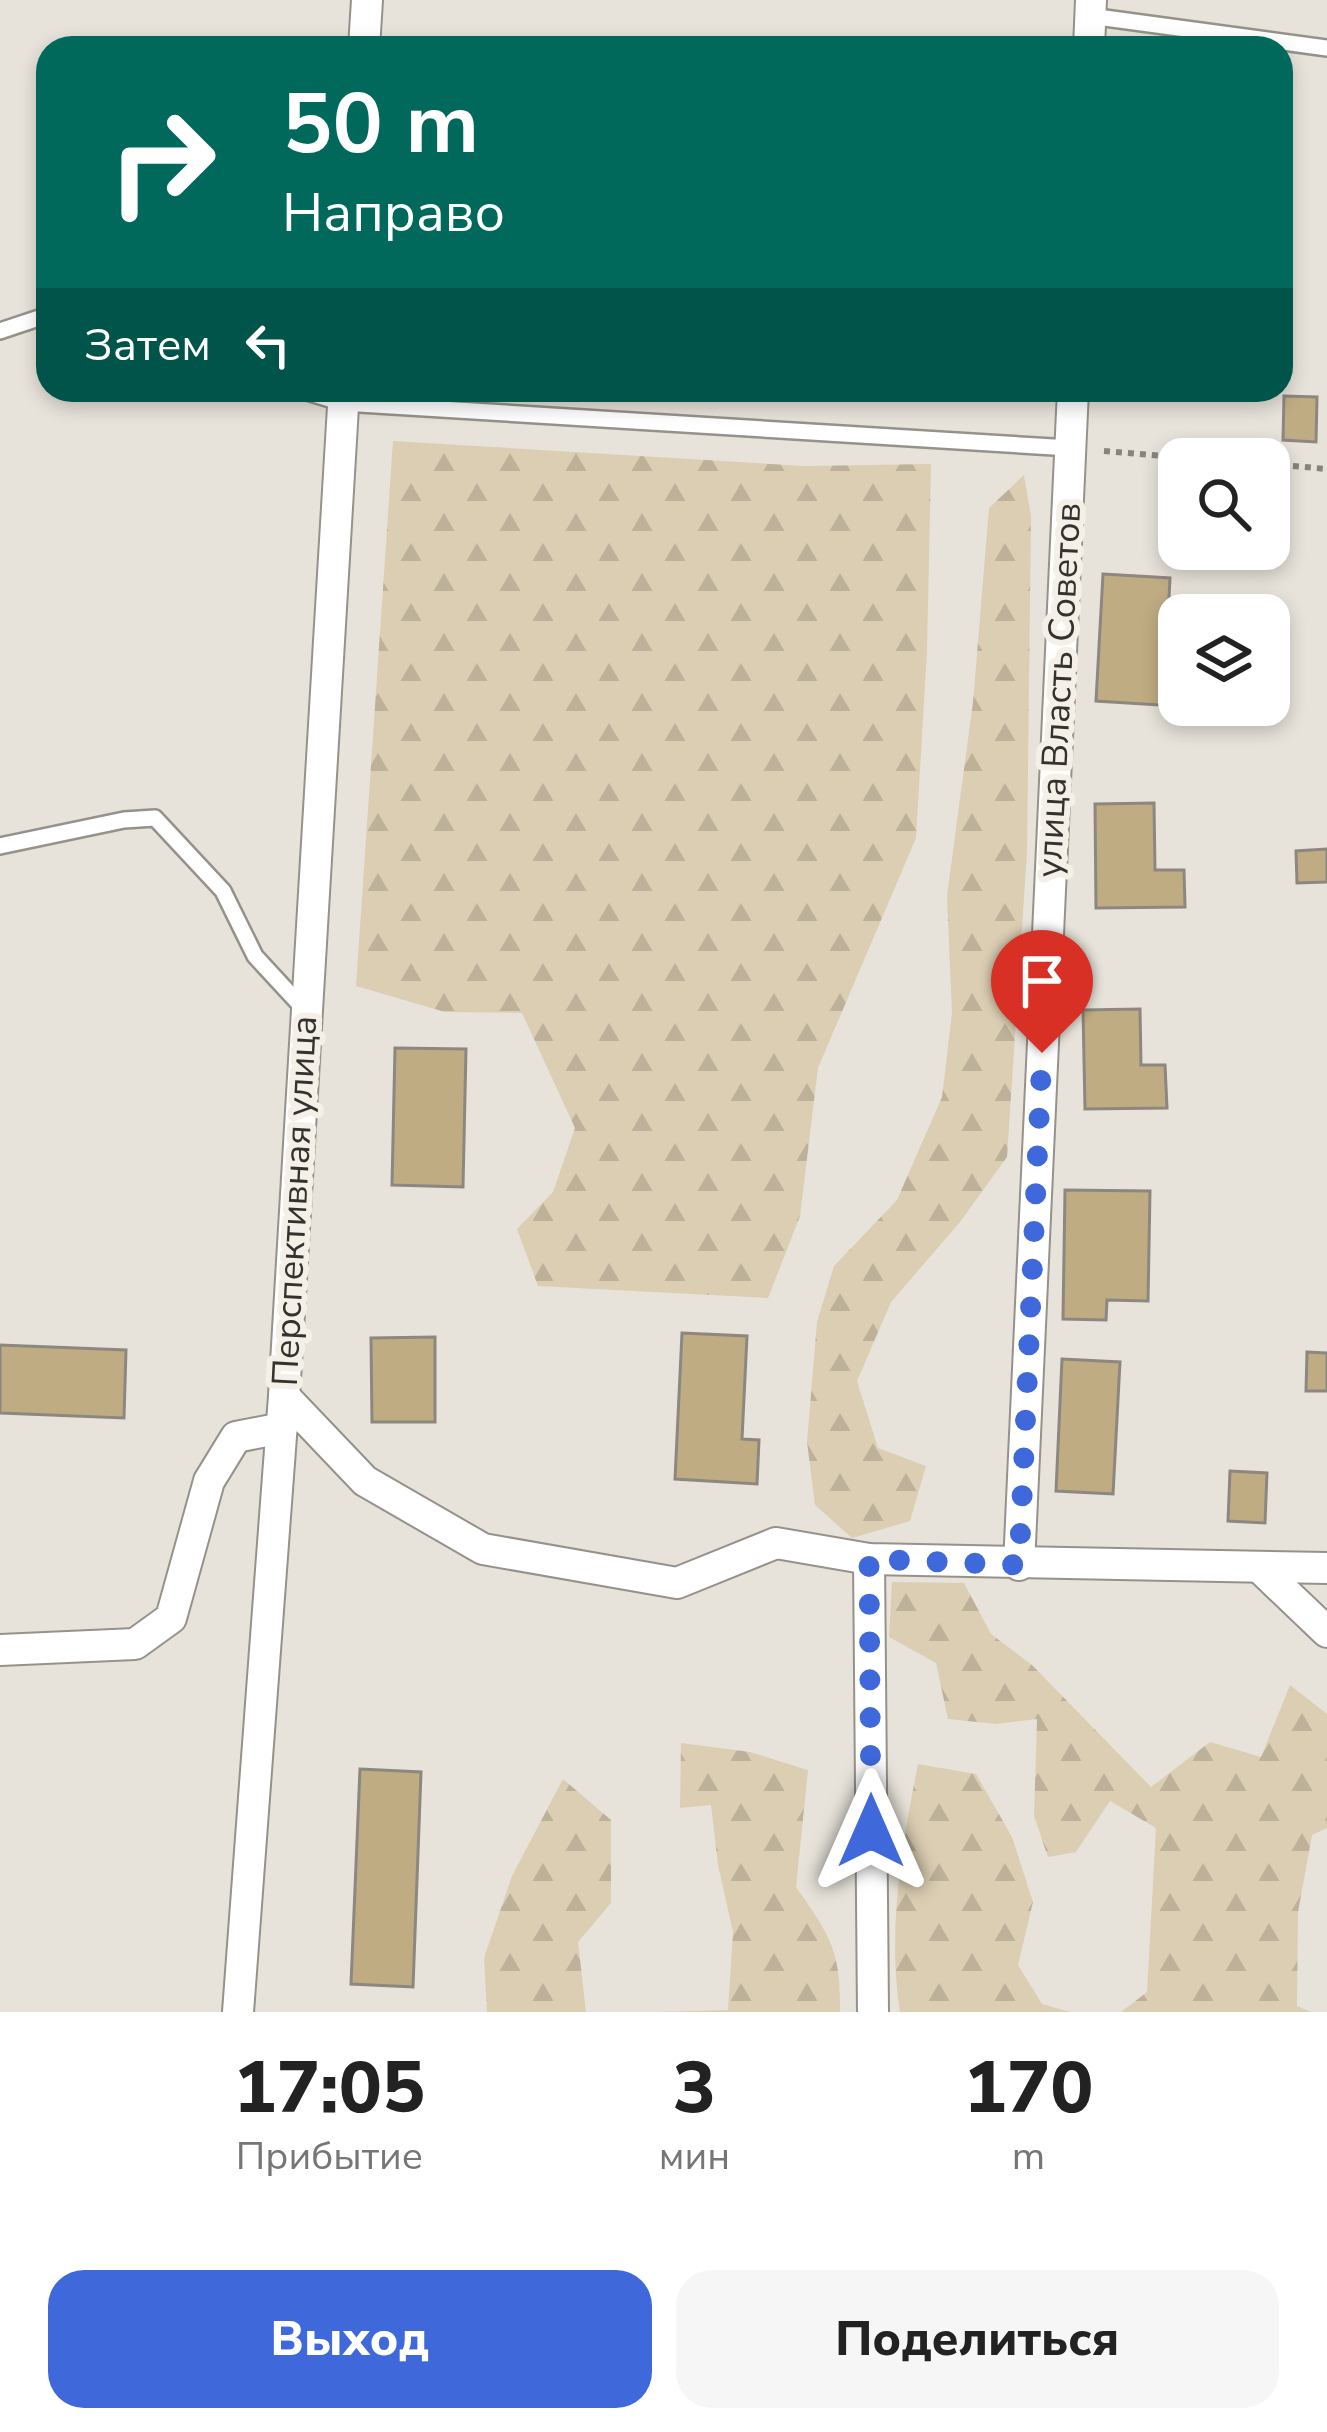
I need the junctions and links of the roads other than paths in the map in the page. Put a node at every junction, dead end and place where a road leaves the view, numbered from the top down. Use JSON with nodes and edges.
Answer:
{"nodes":[{"id":1,"x":367,"y":0,"type":"edge"},
{"id":2,"x":1091,"y":8,"type":"edge"},
{"id":3,"x":365,"y":36,"type":"edge"},
{"id":4,"x":1256,"y":36,"type":"edge"},
{"id":5,"x":1293,"y":42,"type":"edge"},
{"id":6,"x":1327,"y":48,"type":"edge"},
{"id":7,"x":36,"y":319,"type":"edge"},
{"id":8,"x":0,"y":331,"type":"edge"},
{"id":9,"x":343,"y":402,"type":"edge"},
{"id":10,"x":414,"y":402,"type":"edge"},
{"id":11,"x":1072,"y":402,"type":"edge"},
{"id":12,"x":1070,"y":448,"type":"junction"},
{"id":13,"x":0,"y":846,"type":"edge"},
{"id":14,"x":305,"y":1011,"type":"junction"},
{"id":15,"x":284,"y":1396,"type":"junction"},
{"id":16,"x":282,"y":1428,"type":"junction"},
{"id":17,"x":869,"y":1559,"type":"junction"},
{"id":18,"x":1019,"y":1565,"type":"junction"},
{"id":19,"x":1259,"y":1567,"type":"junction"},
{"id":20,"x":1327,"y":1568,"type":"edge"},
{"id":21,"x":1327,"y":1632,"type":"edge"},
{"id":22,"x":0,"y":1650,"type":"edge"},
{"id":23,"x":238,"y":2012,"type":"edge"},
{"id":24,"x":873,"y":2012,"type":"edge"}],
"edges":[{"from":1,"to":3,"type":"street"},
{"from":2,"to":4,"type":"lane"},
{"from":5,"to":6,"type":"lane"},
{"from":7,"to":8,"type":"lane"},
{"from":9,"to":14,"type":"street","name":"Перспективная улица"},
{"from":10,"to":12,"type":"lane"},
{"from":11,"to":12,"type":"street","name":"улица Власть Советов"},
{"from":12,"to":18,"type":"street","name":"улица Власть Советов"},
{"from":13,"to":14,"type":"lane"},
{"from":14,"to":15,"type":"street","name":"Перспективная улица"},
{"from":15,"to":16,"type":"street","name":"Перспективная улица"},
{"from":15,"to":17,"type":"street"},
{"from":16,"to":22,"type":"street"},
{"from":16,"to":23,"type":"street","name":"Перспективная улица"},
{"from":17,"to":18,"type":"street"},
{"from":17,"to":24,"type":"street"},
{"from":18,"to":19,"type":"street"},
{"from":19,"to":20,"type":"street"},
{"from":19,"to":21,"type":"street"}]}
